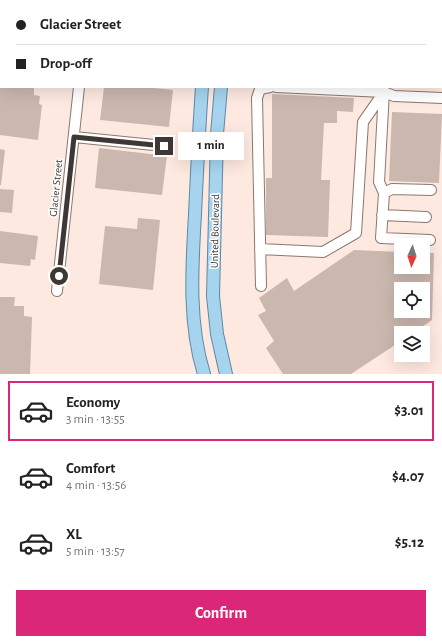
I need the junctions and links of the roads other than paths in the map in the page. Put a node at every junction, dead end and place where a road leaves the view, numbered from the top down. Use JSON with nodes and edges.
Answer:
{"nodes":[{"id":1,"x":79,"y":88,"type":"edge"},
{"id":2,"x":265,"y":88,"type":"edge"},
{"id":3,"x":330,"y":88,"type":"edge"},
{"id":4,"x":200,"y":89,"type":"edge"},
{"id":5,"x":384,"y":89,"type":"edge"},
{"id":6,"x":221,"y":92,"type":"edge"},
{"id":7,"x":442,"y":98,"type":"edge"},
{"id":8,"x":74,"y":137,"type":"junction"},
{"id":9,"x":164,"y":146,"type":"dead end"},
{"id":10,"x":431,"y":190,"type":"dead end"},
{"id":11,"x":384,"y":194,"type":"junction"},
{"id":12,"x":382,"y":216,"type":"junction"},
{"id":13,"x":426,"y":218,"type":"dead end"},
{"id":14,"x":394,"y":239,"type":"edge"},
{"id":15,"x":260,"y":249,"type":"junction"},
{"id":16,"x":261,"y":286,"type":"dead end"},
{"id":17,"x":57,"y":291,"type":"dead end"},
{"id":18,"x":204,"y":374,"type":"edge"},
{"id":19,"x":226,"y":374,"type":"edge"}],
"edges":[{"from":1,"to":8,"type":"street","name":"Glacier Street"},
{"from":2,"to":15,"type":"street"},
{"from":3,"to":5,"type":"street"},
{"from":4,"to":18,"type":"main road","name":"United Boulevard"},
{"from":5,"to":7,"type":"street"},
{"from":5,"to":11,"type":"street"},
{"from":5,"to":15,"type":"street"},
{"from":6,"to":19,"type":"main road","name":"United Boulevard"},
{"from":8,"to":9,"type":"street"},
{"from":8,"to":17,"type":"street","name":"Glacier Street"},
{"from":10,"to":11,"type":"street"},
{"from":11,"to":12,"type":"street"},
{"from":12,"to":13,"type":"street"},
{"from":12,"to":14,"type":"street"},
{"from":15,"to":16,"type":"street"}]}
